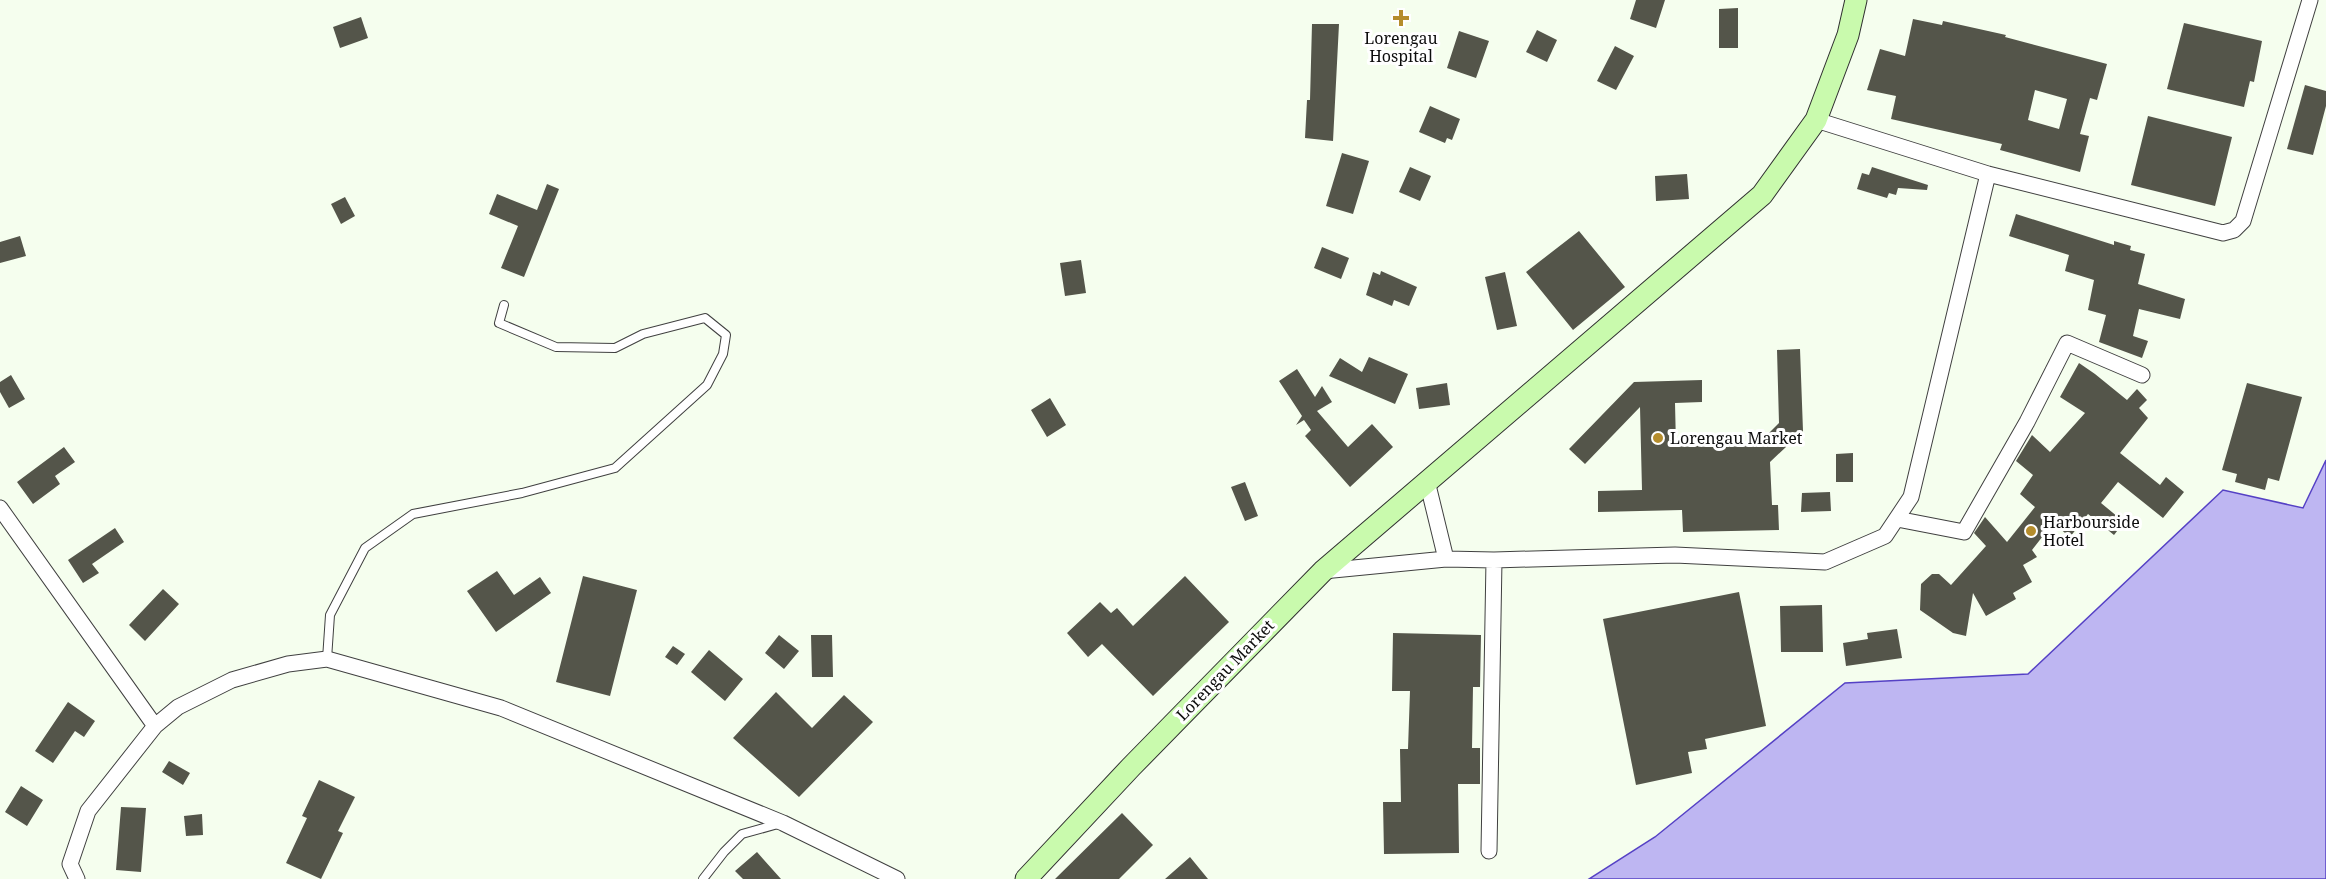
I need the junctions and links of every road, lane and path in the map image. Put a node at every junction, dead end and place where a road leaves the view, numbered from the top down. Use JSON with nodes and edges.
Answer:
{"nodes":[{"id":1,"x":1856,"y":0,"type":"edge"},
{"id":2,"x":2310,"y":0,"type":"edge"},
{"id":3,"x":1816,"y":120,"type":"junction"},
{"id":4,"x":1988,"y":174,"type":"junction"},
{"id":5,"x":504,"y":305,"type":"dead end"},
{"id":6,"x":2142,"y":375,"type":"dead end"},
{"id":7,"x":1427,"y":481,"type":"junction"},
{"id":8,"x":0,"y":508,"type":"edge"},
{"id":9,"x":1897,"y":519,"type":"junction"},
{"id":10,"x":1446,"y":559,"type":"junction"},
{"id":11,"x":1494,"y":560,"type":"junction"},
{"id":12,"x":1323,"y":571,"type":"junction"},
{"id":13,"x":327,"y":659,"type":"junction"},
{"id":14,"x":155,"y":726,"type":"junction"},
{"id":15,"x":783,"y":823,"type":"junction"},
{"id":16,"x":1489,"y":851,"type":"dead end"},
{"id":17,"x":77,"y":879,"type":"edge"},
{"id":18,"x":703,"y":879,"type":"edge"},
{"id":19,"x":897,"y":879,"type":"edge"},
{"id":20,"x":1026,"y":879,"type":"edge"}],
"edges":[{"from":1,"to":3,"type":"main road","name":"Lorengau Market"},
{"from":2,"to":4,"type":"street"},
{"from":3,"to":4,"type":"street"},
{"from":3,"to":7,"type":"main road","name":"Lorengau Market"},
{"from":4,"to":9,"type":"street"},
{"from":5,"to":13,"type":"lane"},
{"from":6,"to":9,"type":"street"},
{"from":7,"to":10,"type":"street"},
{"from":7,"to":12,"type":"main road","name":"Lorengau Market"},
{"from":8,"to":14,"type":"street"},
{"from":9,"to":11,"type":"street"},
{"from":10,"to":11,"type":"street"},
{"from":10,"to":12,"type":"street"},
{"from":11,"to":16,"type":"street"},
{"from":12,"to":20,"type":"main road","name":"Lorengau Market"},
{"from":13,"to":14,"type":"street"},
{"from":13,"to":15,"type":"street"},
{"from":14,"to":17,"type":"street"},
{"from":15,"to":18,"type":"lane"},
{"from":15,"to":19,"type":"street"}]}
